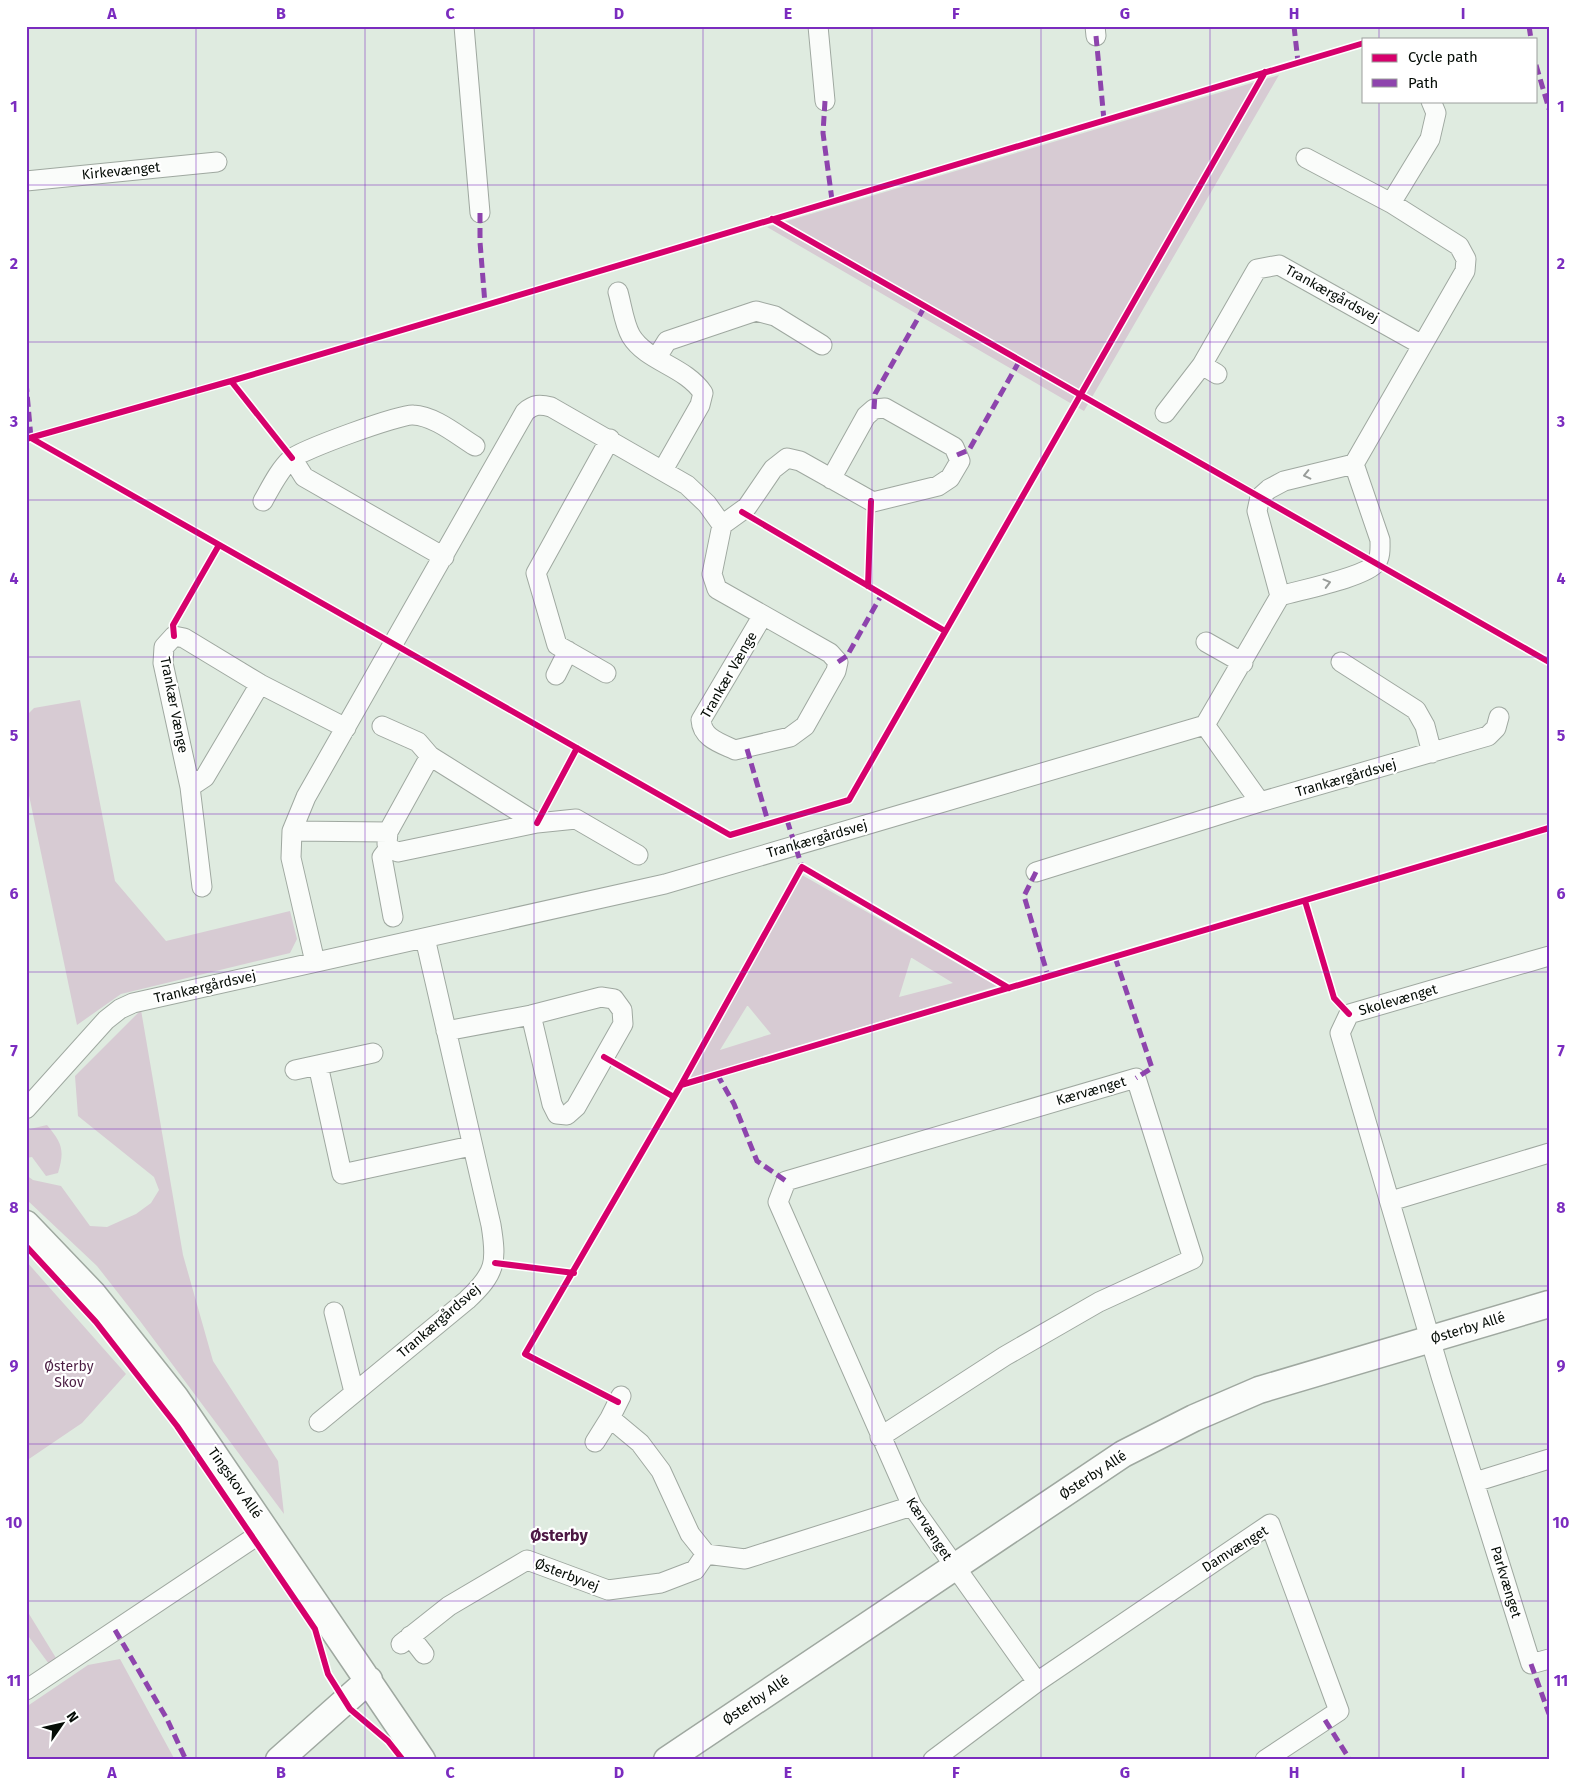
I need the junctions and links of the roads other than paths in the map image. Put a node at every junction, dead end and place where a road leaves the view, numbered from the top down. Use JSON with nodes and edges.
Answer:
{"nodes":[{"id":1,"x":464,"y":26,"type":"edge"},
{"id":2,"x":818,"y":26,"type":"edge"},
{"id":3,"x":825,"y":100,"type":"dead end"},
{"id":4,"x":1432,"y":102,"type":"edge"},
{"id":5,"x":1306,"y":158,"type":"dead end"},
{"id":6,"x":217,"y":162,"type":"dead end"},
{"id":7,"x":26,"y":181,"type":"edge"},
{"id":8,"x":1391,"y":203,"type":"junction"},
{"id":9,"x":480,"y":213,"type":"dead end"},
{"id":10,"x":618,"y":292,"type":"dead end"},
{"id":11,"x":822,"y":345,"type":"dead end"},
{"id":12,"x":1422,"y":345,"type":"junction"},
{"id":13,"x":657,"y":357,"type":"junction"},
{"id":14,"x":1166,"y":413,"type":"dead end"},
{"id":15,"x":610,"y":439,"type":"junction"},
{"id":16,"x":475,"y":446,"type":"dead end"},
{"id":17,"x":292,"y":458,"type":"junction"},
{"id":18,"x":1354,"y":464,"type":"junction"},
{"id":19,"x":663,"y":470,"type":"junction"},
{"id":20,"x":832,"y":478,"type":"junction"},
{"id":21,"x":263,"y":500,"type":"dead end"},
{"id":22,"x":722,"y":525,"type":"junction"},
{"id":23,"x":444,"y":557,"type":"junction"},
{"id":24,"x":1280,"y":596,"type":"junction"},
{"id":25,"x":763,"y":615,"type":"junction"},
{"id":26,"x":1206,"y":642,"type":"dead end"},
{"id":27,"x":568,"y":652,"type":"junction"},
{"id":28,"x":1341,"y":662,"type":"dead end"},
{"id":29,"x":1242,"y":663,"type":"junction"},
{"id":30,"x":606,"y":673,"type":"dead end"},
{"id":31,"x":556,"y":675,"type":"dead end"},
{"id":32,"x":260,"y":684,"type":"junction"},
{"id":33,"x":1499,"y":717,"type":"dead end"},
{"id":34,"x":382,"y":726,"type":"dead end"},
{"id":35,"x":1205,"y":726,"type":"junction"},
{"id":36,"x":346,"y":728,"type":"junction"},
{"id":37,"x":1432,"y":753,"type":"junction"},
{"id":38,"x":430,"y":756,"type":"junction"},
{"id":39,"x":190,"y":788,"type":"junction"},
{"id":40,"x":1260,"y":802,"type":"junction"},
{"id":41,"x":537,"y":823,"type":"junction"},
{"id":42,"x":292,"y":832,"type":"junction"},
{"id":43,"x":388,"y":840,"type":"junction"},
{"id":44,"x":638,"y":855,"type":"dead end"},
{"id":45,"x":1036,"y":872,"type":"dead end"},
{"id":46,"x":202,"y":887,"type":"dead end"},
{"id":47,"x":393,"y":917,"type":"dead end"},
{"id":48,"x":425,"y":938,"type":"junction"},
{"id":49,"x":1549,"y":956,"type":"edge"},
{"id":50,"x":315,"y":962,"type":"junction"},
{"id":51,"x":531,"y":1015,"type":"junction"},
{"id":52,"x":446,"y":1030,"type":"junction"},
{"id":53,"x":373,"y":1053,"type":"dead end"},
{"id":54,"x":318,"y":1065,"type":"junction"},
{"id":55,"x":295,"y":1070,"type":"dead end"},
{"id":56,"x":26,"y":1109,"type":"edge"},
{"id":57,"x":471,"y":1146,"type":"junction"},
{"id":58,"x":1549,"y":1153,"type":"edge"},
{"id":59,"x":1391,"y":1201,"type":"junction"},
{"id":60,"x":26,"y":1224,"type":"edge"},
{"id":61,"x":1549,"y":1304,"type":"edge"},
{"id":62,"x":334,"y":1312,"type":"dead end"},
{"id":63,"x":1430,"y":1340,"type":"junction"},
{"id":64,"x":354,"y":1392,"type":"junction"},
{"id":65,"x":621,"y":1396,"type":"dead end"},
{"id":66,"x":610,"y":1418,"type":"junction"},
{"id":67,"x":319,"y":1422,"type":"dead end"},
{"id":68,"x":880,"y":1437,"type":"junction"},
{"id":69,"x":595,"y":1442,"type":"dead end"},
{"id":70,"x":1549,"y":1459,"type":"edge"},
{"id":71,"x":1475,"y":1482,"type":"junction"},
{"id":72,"x":912,"y":1506,"type":"junction"},
{"id":73,"x":267,"y":1529,"type":"junction"},
{"id":74,"x":706,"y":1554,"type":"junction"},
{"id":75,"x":953,"y":1566,"type":"junction"},
{"id":76,"x":424,"y":1654,"type":"dead end"},
{"id":77,"x":1549,"y":1659,"type":"edge"},
{"id":78,"x":369,"y":1680,"type":"junction"},
{"id":79,"x":1037,"y":1682,"type":"junction"},
{"id":80,"x":26,"y":1690,"type":"edge"},
{"id":81,"x":682,"y":1756,"type":"edge"},
{"id":82,"x":279,"y":1760,"type":"edge"},
{"id":83,"x":422,"y":1760,"type":"edge"},
{"id":84,"x":932,"y":1760,"type":"edge"},
{"id":85,"x":1265,"y":1760,"type":"edge"}],
"edges":[{"from":1,"to":9,"type":"street"},
{"from":2,"to":3,"type":"street"},
{"from":4,"to":8,"type":"street"},
{"from":5,"to":8,"type":"street"},
{"from":6,"to":7,"type":"street","name":"Kirkevænget"},
{"from":8,"to":12,"type":"street"},
{"from":10,"to":13,"type":"street"},
{"from":11,"to":13,"type":"street"},
{"from":12,"to":14,"type":"street","name":"Trankærgårdsvej"},
{"from":12,"to":18,"type":"street"},
{"from":13,"to":19,"type":"street"},
{"from":15,"to":19,"type":"street"},
{"from":15,"to":23,"type":"street"},
{"from":15,"to":27,"type":"street"},
{"from":16,"to":17,"type":"street"},
{"from":17,"to":21,"type":"street"},
{"from":17,"to":23,"type":"street"},
{"from":18,"to":24,"type":"street","one_way":true},
{"from":24,"to":18,"type":"street","one_way":true},
{"from":19,"to":22,"type":"street"},
{"from":20,"to":20,"type":"street"},
{"from":20,"to":22,"type":"street"},
{"from":22,"to":25,"type":"street","name":"Trankær Vænge"},
{"from":23,"to":36,"type":"street"},
{"from":24,"to":29,"type":"street"},
{"from":25,"to":25,"type":"street","name":"Trankær Vænge"},
{"from":26,"to":29,"type":"street"},
{"from":27,"to":30,"type":"street"},
{"from":27,"to":31,"type":"street"},
{"from":28,"to":37,"type":"street"},
{"from":29,"to":35,"type":"street"},
{"from":32,"to":36,"type":"street","name":"Trankær Vænge"},
{"from":32,"to":39,"type":"street"},
{"from":32,"to":39,"type":"street","name":"Trankær Vænge"},
{"from":33,"to":37,"type":"street","name":"Trankærgårdsvej"},
{"from":34,"to":38,"type":"street"},
{"from":35,"to":40,"type":"street"},
{"from":35,"to":48,"type":"street","name":"Trankærgårdsvej"},
{"from":36,"to":42,"type":"street"},
{"from":37,"to":40,"type":"street","name":"Trankærgårdsvej"},
{"from":38,"to":41,"type":"street"},
{"from":38,"to":43,"type":"street"},
{"from":39,"to":46,"type":"street","name":"Trankær Vænge"},
{"from":40,"to":45,"type":"street","name":"Trankærgårdsvej"},
{"from":41,"to":43,"type":"street"},
{"from":41,"to":44,"type":"street"},
{"from":42,"to":43,"type":"street"},
{"from":42,"to":50,"type":"street"},
{"from":43,"to":47,"type":"street"},
{"from":48,"to":50,"type":"street","name":"Trankærgårdsvej"},
{"from":48,"to":52,"type":"street","name":"Trankærgårdsvej"},
{"from":49,"to":59,"type":"street","name":"Skolevænget"},
{"from":50,"to":56,"type":"street","name":"Trankærgårdsvej"},
{"from":51,"to":51,"type":"street"},
{"from":51,"to":52,"type":"street"},
{"from":52,"to":57,"type":"street","name":"Trankærgårdsvej"},
{"from":53,"to":54,"type":"street"},
{"from":54,"to":55,"type":"street"},
{"from":54,"to":57,"type":"street"},
{"from":57,"to":64,"type":"street","name":"Trankærgårdsvej"},
{"from":58,"to":59,"type":"street"},
{"from":59,"to":63,"type":"street","name":"Skolevænget"},
{"from":60,"to":73,"type":"street","name":"Tingskov Allé"},
{"from":61,"to":63,"type":"street","name":"Østerby Allé"},
{"from":62,"to":64,"type":"street"},
{"from":63,"to":71,"type":"street","name":"Parkvænget"},
{"from":63,"to":75,"type":"street","name":"Østerby Allé"},
{"from":64,"to":67,"type":"street","name":"Trankærgårdsvej"},
{"from":65,"to":66,"type":"street"},
{"from":66,"to":69,"type":"street"},
{"from":66,"to":74,"type":"street"},
{"from":68,"to":68,"type":"street","name":"Kærvænget"},
{"from":68,"to":72,"type":"street","name":"Kærvænget"},
{"from":70,"to":71,"type":"street"},
{"from":71,"to":77,"type":"street","name":"Parkvænget"},
{"from":72,"to":74,"type":"street"},
{"from":72,"to":75,"type":"street","name":"Kærvænget"},
{"from":73,"to":78,"type":"street","name":"Tingskov Allé"},
{"from":73,"to":80,"type":"street"},
{"from":74,"to":76,"type":"street","name":"Østerbyvej"},
{"from":75,"to":79,"type":"street"},
{"from":75,"to":81,"type":"street","name":"Østerby Allé"},
{"from":78,"to":82,"type":"street"},
{"from":78,"to":83,"type":"street","name":"Tingskov Allé"},
{"from":79,"to":84,"type":"street","name":"Damvænget"},
{"from":79,"to":85,"type":"street","name":"Damvænget"}]}
